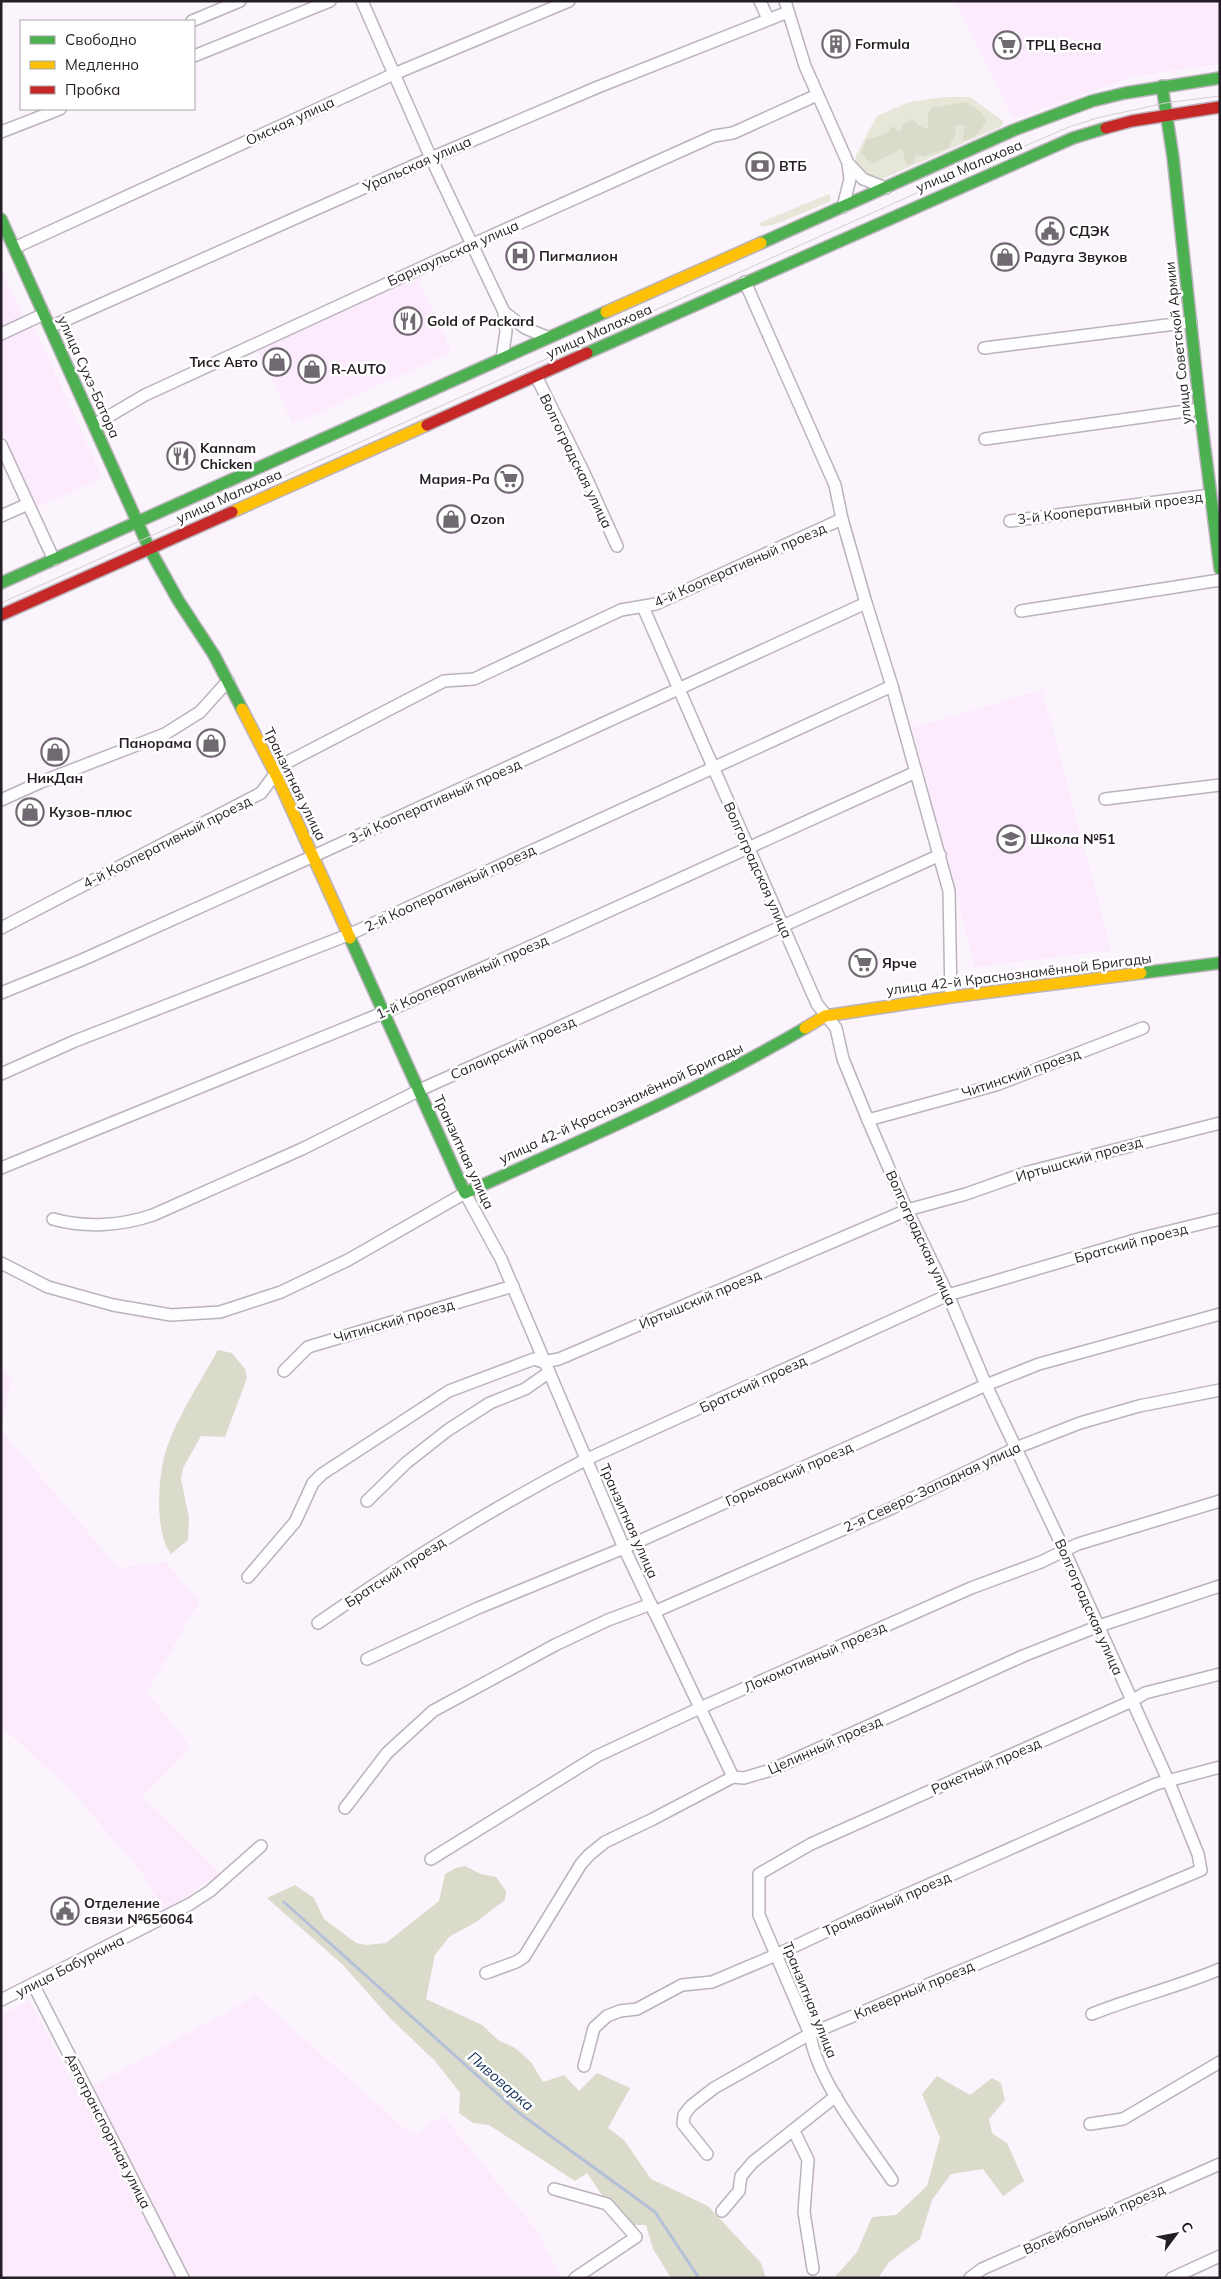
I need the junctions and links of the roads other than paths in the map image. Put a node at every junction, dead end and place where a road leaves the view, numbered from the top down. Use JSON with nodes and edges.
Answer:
{"nodes":[{"id":1,"x":240,"y":1,"type":"edge"},
{"id":2,"x":330,"y":1,"type":"edge"},
{"id":3,"x":362,"y":1,"type":"edge"},
{"id":4,"x":569,"y":1,"type":"edge"},
{"id":5,"x":760,"y":1,"type":"edge"},
{"id":6,"x":786,"y":7,"type":"edge"},
{"id":7,"x":768,"y":19,"type":"junction"},
{"id":8,"x":194,"y":20,"type":"edge"},
{"id":9,"x":195,"y":56,"type":"edge"},
{"id":10,"x":394,"y":74,"type":"junction"},
{"id":11,"x":1220,"y":78,"type":"edge"},
{"id":12,"x":1162,"y":86,"type":"junction"},
{"id":13,"x":817,"y":96,"type":"junction"},
{"id":14,"x":1220,"y":107,"type":"edge"},
{"id":15,"x":57,"y":110,"type":"edge"},
{"id":16,"x":1167,"y":114,"type":"junction"},
{"id":17,"x":1,"y":132,"type":"edge"},
{"id":18,"x":431,"y":158,"type":"junction"},
{"id":19,"x":848,"y":162,"type":"junction"},
{"id":20,"x":945,"y":172,"type":"junction"},
{"id":21,"x":887,"y":188,"type":"junction"},
{"id":22,"x":953,"y":190,"type":"junction"},
{"id":23,"x":843,"y":207,"type":"junction"},
{"id":24,"x":1,"y":219,"type":"edge"},
{"id":25,"x":471,"y":245,"type":"junction"},
{"id":26,"x":14,"y":248,"type":"junction"},
{"id":27,"x":745,"y":282,"type":"junction"},
{"id":28,"x":504,"y":312,"type":"junction"},
{"id":29,"x":44,"y":314,"type":"junction"},
{"id":30,"x":1191,"y":322,"type":"junction"},
{"id":31,"x":50,"y":327,"type":"junction"},
{"id":32,"x":1,"y":334,"type":"edge"},
{"id":33,"x":547,"y":337,"type":"junction"},
{"id":34,"x":984,"y":348,"type":"dead end"},
{"id":35,"x":502,"y":358,"type":"junction"},
{"id":36,"x":536,"y":376,"type":"junction"},
{"id":37,"x":1200,"y":409,"type":"junction"},
{"id":38,"x":94,"y":425,"type":"junction"},
{"id":39,"x":985,"y":439,"type":"dead end"},
{"id":40,"x":1,"y":445,"type":"edge"},
{"id":41,"x":1210,"y":495,"type":"junction"},
{"id":42,"x":28,"y":504,"type":"junction"},
{"id":43,"x":1,"y":516,"type":"edge"},
{"id":44,"x":842,"y":519,"type":"junction"},
{"id":45,"x":1010,"y":521,"type":"dead end"},
{"id":46,"x":138,"y":522,"type":"junction"},
{"id":47,"x":617,"y":546,"type":"dead end"},
{"id":48,"x":149,"y":548,"type":"junction"},
{"id":49,"x":54,"y":560,"type":"junction"},
{"id":50,"x":1220,"y":569,"type":"edge"},
{"id":51,"x":1220,"y":580,"type":"edge"},
{"id":52,"x":1,"y":583,"type":"edge"},
{"id":53,"x":866,"y":604,"type":"junction"},
{"id":54,"x":643,"y":607,"type":"junction"},
{"id":55,"x":1021,"y":611,"type":"dead end"},
{"id":56,"x":1,"y":616,"type":"edge"},
{"id":57,"x":228,"y":681,"type":"junction"},
{"id":58,"x":892,"y":686,"type":"junction"},
{"id":59,"x":680,"y":690,"type":"junction"},
{"id":60,"x":713,"y":769,"type":"junction"},
{"id":61,"x":916,"y":772,"type":"junction"},
{"id":62,"x":276,"y":775,"type":"junction"},
{"id":63,"x":1220,"y":785,"type":"edge"},
{"id":64,"x":1105,"y":799,"type":"dead end"},
{"id":65,"x":1,"y":800,"type":"edge"},
{"id":66,"x":750,"y":848,"type":"junction"},
{"id":67,"x":940,"y":855,"type":"junction"},
{"id":68,"x":313,"y":856,"type":"junction"},
{"id":69,"x":783,"y":926,"type":"junction"},
{"id":70,"x":1,"y":928,"type":"edge"},
{"id":71,"x":348,"y":935,"type":"junction"},
{"id":72,"x":1220,"y":963,"type":"edge"},
{"id":73,"x":1,"y":993,"type":"edge"},
{"id":74,"x":951,"y":997,"type":"junction"},
{"id":75,"x":383,"y":1012,"type":"junction"},
{"id":76,"x":825,"y":1016,"type":"junction"},
{"id":77,"x":1143,"y":1028,"type":"dead end"},
{"id":78,"x":1,"y":1074,"type":"edge"},
{"id":79,"x":419,"y":1092,"type":"junction"},
{"id":80,"x":868,"y":1120,"type":"junction"},
{"id":81,"x":1220,"y":1123,"type":"edge"},
{"id":82,"x":1,"y":1168,"type":"edge"},
{"id":83,"x":465,"y":1193,"type":"junction"},
{"id":84,"x":907,"y":1210,"type":"junction"},
{"id":85,"x":53,"y":1219,"type":"dead end"},
{"id":86,"x":1220,"y":1219,"type":"edge"},
{"id":87,"x":1,"y":1263,"type":"edge"},
{"id":88,"x":513,"y":1286,"type":"junction"},
{"id":89,"x":948,"y":1295,"type":"junction"},
{"id":90,"x":1220,"y":1314,"type":"edge"},
{"id":91,"x":544,"y":1362,"type":"junction"},
{"id":92,"x":284,"y":1371,"type":"dead end"},
{"id":93,"x":548,"y":1373,"type":"junction"},
{"id":94,"x":986,"y":1385,"type":"junction"},
{"id":95,"x":1220,"y":1390,"type":"edge"},
{"id":96,"x":1016,"y":1448,"type":"junction"},
{"id":97,"x":585,"y":1460,"type":"junction"},
{"id":98,"x":367,"y":1501,"type":"dead end"},
{"id":99,"x":1220,"y":1501,"type":"edge"},
{"id":100,"x":624,"y":1548,"type":"junction"},
{"id":101,"x":1064,"y":1550,"type":"junction"},
{"id":102,"x":248,"y":1577,"type":"dead end"},
{"id":103,"x":1220,"y":1586,"type":"edge"},
{"id":104,"x":652,"y":1608,"type":"junction"},
{"id":105,"x":318,"y":1623,"type":"dead end"},
{"id":106,"x":1099,"y":1626,"type":"junction"},
{"id":107,"x":367,"y":1658,"type":"dead end"},
{"id":108,"x":1220,"y":1674,"type":"edge"},
{"id":109,"x":1132,"y":1701,"type":"junction"},
{"id":110,"x":700,"y":1708,"type":"junction"},
{"id":111,"x":1220,"y":1766,"type":"edge"},
{"id":112,"x":733,"y":1777,"type":"junction"},
{"id":113,"x":1168,"y":1780,"type":"junction"},
{"id":114,"x":345,"y":1808,"type":"dead end"},
{"id":115,"x":262,"y":1846,"type":"dead end"},
{"id":116,"x":431,"y":1858,"type":"dead end"},
{"id":117,"x":1201,"y":1870,"type":"joint"},
{"id":118,"x":759,"y":1874,"type":"joint"},
{"id":119,"x":776,"y":1955,"type":"junction"},
{"id":120,"x":1220,"y":1969,"type":"edge"},
{"id":121,"x":486,"y":1973,"type":"dead end"},
{"id":122,"x":33,"y":1984,"type":"junction"},
{"id":123,"x":1,"y":2000,"type":"edge"},
{"id":124,"x":1092,"y":2014,"type":"dead end"},
{"id":125,"x":810,"y":2034,"type":"junction"},
{"id":126,"x":1220,"y":2062,"type":"edge"},
{"id":127,"x":584,"y":2066,"type":"dead end"},
{"id":128,"x":836,"y":2096,"type":"junction"},
{"id":129,"x":1090,"y":2124,"type":"dead end"},
{"id":130,"x":794,"y":2131,"type":"junction"},
{"id":131,"x":707,"y":2154,"type":"dead end"},
{"id":132,"x":1220,"y":2164,"type":"edge"},
{"id":133,"x":892,"y":2180,"type":"dead end"},
{"id":134,"x":554,"y":2190,"type":"dead end"},
{"id":135,"x":722,"y":2211,"type":"dead end"},
{"id":136,"x":1220,"y":2256,"type":"edge"},
{"id":137,"x":813,"y":2269,"type":"dead end"},
{"id":138,"x":183,"y":2278,"type":"edge"},
{"id":139,"x":575,"y":2278,"type":"edge"},
{"id":140,"x":970,"y":2278,"type":"edge"},
{"id":141,"x":1172,"y":2278,"type":"edge"}],
"edges":[{"from":1,"to":8,"type":"street"},
{"from":2,"to":9,"type":"street"},
{"from":3,"to":10,"type":"street"},
{"from":4,"to":10,"type":"street","name":"Омская улица"},
{"from":5,"to":7,"type":"street"},
{"from":6,"to":7,"type":"street","name":"Уральская улица"},
{"from":6,"to":13,"type":"street"},
{"from":7,"to":18,"type":"street","name":"Уральская улица"},
{"from":10,"to":18,"type":"street"},
{"from":10,"to":26,"type":"street","name":"Омская улица"},
{"from":11,"to":12,"type":"main road","name":"улица Малахова"},
{"from":12,"to":16,"type":"main road","name":"улица Советской Армии"},
{"from":12,"to":20,"type":"main road","name":"улица Малахова"},
{"from":13,"to":19,"type":"street"},
{"from":13,"to":25,"type":"street","name":"Барнаульская улица"},
{"from":14,"to":16,"type":"main road","name":"улица Малахова"},
{"from":15,"to":17,"type":"street"},
{"from":16,"to":22,"type":"main road","name":"улица Малахова"},
{"from":16,"to":30,"type":"main road","name":"улица Советской Армии"},
{"from":18,"to":25,"type":"street"},
{"from":18,"to":31,"type":"street","name":"Уральская улица"},
{"from":19,"to":21,"type":"street"},
{"from":19,"to":23,"type":"street"},
{"from":20,"to":21,"type":"main road","name":"улица Малахова"},
{"from":20,"to":22,"type":"main road"},
{"from":21,"to":23,"type":"main road","name":"улица Малахова"},
{"from":22,"to":27,"type":"main road","name":"улица Малахова"},
{"from":23,"to":33,"type":"main road","name":"улица Малахова"},
{"from":24,"to":26,"type":"main road","name":"улица Сухэ-Батора"},
{"from":25,"to":28,"type":"street"},
{"from":25,"to":38,"type":"street","name":"Барнаульская улица"},
{"from":26,"to":29,"type":"main road","name":"улица Сухэ-Батора"},
{"from":27,"to":36,"type":"main road","name":"улица Малахова"},
{"from":27,"to":44,"type":"street"},
{"from":28,"to":33,"type":"street"},
{"from":28,"to":35,"type":"street"},
{"from":29,"to":31,"type":"main road","name":"улица Сухэ-Батора"},
{"from":29,"to":32,"type":"street"},
{"from":30,"to":34,"type":"street"},
{"from":30,"to":37,"type":"main road","name":"улица Советской Армии"},
{"from":31,"to":38,"type":"main road","name":"улица Сухэ-Батора"},
{"from":33,"to":35,"type":"main road","name":"улица Малахова"},
{"from":35,"to":46,"type":"main road","name":"улица Малахова"},
{"from":36,"to":47,"type":"street","name":"Волгоградская улица"},
{"from":36,"to":48,"type":"main road","name":"улица Малахова"},
{"from":37,"to":39,"type":"street"},
{"from":37,"to":41,"type":"main road","name":"улица Советской Армии"},
{"from":38,"to":46,"type":"main road","name":"улица Сухэ-Батора"},
{"from":40,"to":42,"type":"street"},
{"from":41,"to":45,"type":"street","name":"3-й Кооперативный проезд"},
{"from":41,"to":50,"type":"main road","name":"улица Советской Армии"},
{"from":42,"to":43,"type":"street"},
{"from":42,"to":49,"type":"street"},
{"from":44,"to":53,"type":"street"},
{"from":44,"to":54,"type":"street","name":"4-й Кооперативный проезд"},
{"from":46,"to":48,"type":"main road","name":"улица Сухэ-Батора"},
{"from":46,"to":49,"type":"main road","name":"улица Малахова"},
{"from":48,"to":56,"type":"main road","name":"улица Малахова"},
{"from":48,"to":57,"type":"main road","name":"Транзитная улица"},
{"from":49,"to":52,"type":"main road","name":"улица Малахова"},
{"from":51,"to":55,"type":"street"},
{"from":53,"to":58,"type":"street"},
{"from":53,"to":59,"type":"street","name":"3-й Кооперативный проезд"},
{"from":54,"to":59,"type":"street","name":"Волгоградская улица"},
{"from":54,"to":62,"type":"street","name":"4-й Кооперативный проезд"},
{"from":57,"to":62,"type":"main road","name":"Транзитная улица"},
{"from":57,"to":65,"type":"street"},
{"from":58,"to":60,"type":"street","name":"2-й Кооперативный проезд"},
{"from":58,"to":61,"type":"street"},
{"from":59,"to":60,"type":"street","name":"Волгоградская улица"},
{"from":59,"to":68,"type":"street","name":"3-й Кооперативный проезд"},
{"from":60,"to":66,"type":"street","name":"Волгоградская улица"},
{"from":60,"to":71,"type":"street","name":"2-й Кооперативный проезд"},
{"from":61,"to":66,"type":"street","name":"1-й Кооперативный проезд"},
{"from":61,"to":67,"type":"street"},
{"from":62,"to":68,"type":"main road","name":"Транзитная улица"},
{"from":62,"to":70,"type":"street","name":"4-й Кооперативный проезд"},
{"from":63,"to":64,"type":"street"},
{"from":66,"to":69,"type":"street","name":"Волгоградская улица"},
{"from":66,"to":75,"type":"street","name":"1-й Кооперативный проезд"},
{"from":67,"to":69,"type":"street","name":"Салаирский проезд"},
{"from":67,"to":74,"type":"street"},
{"from":68,"to":71,"type":"main road","name":"Транзитная улица"},
{"from":68,"to":73,"type":"street","name":"3-й Кооперативный проезд"},
{"from":69,"to":76,"type":"street","name":"Волгоградская улица"},
{"from":69,"to":79,"type":"street","name":"Салаирский проезд"},
{"from":71,"to":75,"type":"main road","name":"Транзитная улица"},
{"from":71,"to":78,"type":"street","name":"2-й Кооперативный проезд"},
{"from":72,"to":74,"type":"main road","name":"улица 42-й Краснознамённой Бригады"},
{"from":74,"to":76,"type":"main road","name":"улица 42-й Краснознамённой Бригады"},
{"from":75,"to":79,"type":"main road","name":"Транзитная улица"},
{"from":75,"to":82,"type":"street","name":"1-й Кооперативный проезд"},
{"from":76,"to":80,"type":"street","name":"Волгоградская улица"},
{"from":76,"to":83,"type":"main road","name":"улица 42-й Краснознамённой Бригады"},
{"from":77,"to":80,"type":"street","name":"Читинский проезд"},
{"from":79,"to":83,"type":"main road","name":"Транзитная улица"},
{"from":79,"to":85,"type":"street","name":"Салаирский проезд"},
{"from":80,"to":84,"type":"street","name":"Волгоградская улица"},
{"from":81,"to":84,"type":"street","name":"Иртышский проезд"},
{"from":83,"to":87,"type":"street","name":"улица 42-й Краснознамённой Бригады"},
{"from":83,"to":88,"type":"street","name":"Транзитная улица"},
{"from":84,"to":89,"type":"street","name":"Волгоградская улица"},
{"from":84,"to":91,"type":"street","name":"Иртышский проезд"},
{"from":86,"to":89,"type":"street","name":"Братский проезд"},
{"from":88,"to":91,"type":"street","name":"Транзитная улица"},
{"from":88,"to":92,"type":"street","name":"Читинский проезд"},
{"from":89,"to":94,"type":"street","name":"Волгоградская улица"},
{"from":89,"to":97,"type":"street","name":"Братский проезд"},
{"from":90,"to":94,"type":"street","name":"Горьковский проезд"},
{"from":91,"to":93,"type":"street","name":"Транзитная улица"},
{"from":91,"to":102,"type":"street","name":"Иртышский проезд"},
{"from":93,"to":97,"type":"street","name":"Транзитная улица"},
{"from":93,"to":98,"type":"street"},
{"from":94,"to":96,"type":"street","name":"Волгоградская улица"},
{"from":94,"to":100,"type":"street","name":"Горьковский проезд"},
{"from":95,"to":96,"type":"street","name":"2-я Северо-Западная улица"},
{"from":96,"to":101,"type":"street","name":"Волгоградская улица"},
{"from":96,"to":104,"type":"street","name":"2-я Северо-Западная улица"},
{"from":97,"to":100,"type":"street","name":"Транзитная улица"},
{"from":97,"to":105,"type":"street","name":"Братский проезд"},
{"from":99,"to":101,"type":"street","name":"Локомотивный проезд"},
{"from":100,"to":104,"type":"street","name":"Транзитная улица"},
{"from":100,"to":107,"type":"street","name":"Горьковский проезд"},
{"from":101,"to":106,"type":"street","name":"Волгоградская улица"},
{"from":101,"to":110,"type":"street","name":"Локомотивный проезд"},
{"from":103,"to":106,"type":"street","name":"Целинный проезд"},
{"from":104,"to":110,"type":"street","name":"Транзитная улица"},
{"from":104,"to":114,"type":"street","name":"2-я Северо-Западная улица"},
{"from":106,"to":109,"type":"street","name":"Волгоградская улица"},
{"from":106,"to":112,"type":"street","name":"Целинный проезд"},
{"from":108,"to":109,"type":"street","name":"Ракетный проезд"},
{"from":109,"to":113,"type":"street","name":"Волгоградская улица"},
{"from":109,"to":118,"type":"street","name":"Ракетный проезд"},
{"from":110,"to":112,"type":"street","name":"Транзитная улица"},
{"from":110,"to":116,"type":"street","name":"Локомотивный проезд"},
{"from":111,"to":113,"type":"street","name":"Трамвайный проезд"},
{"from":112,"to":121,"type":"street","name":"Целинный проезд"},
{"from":113,"to":117,"type":"street","name":"Волгоградская улица"},
{"from":113,"to":119,"type":"street","name":"Трамвайный проезд"},
{"from":115,"to":122,"type":"street","name":"улица Бабуркина"},
{"from":117,"to":125,"type":"street","name":"Клеверный проезд"},
{"from":118,"to":119,"type":"street","name":"Транзитная улица"},
{"from":119,"to":125,"type":"street","name":"Транзитная улица"},
{"from":119,"to":127,"type":"street","name":"Трамвайный проезд"},
{"from":120,"to":124,"type":"street"},
{"from":122,"to":123,"type":"street","name":"улица Бабуркина"},
{"from":122,"to":138,"type":"street","name":"Автотранспортная улица"},
{"from":125,"to":128,"type":"street","name":"Транзитная улица"},
{"from":125,"to":131,"type":"street","name":"Клеверный проезд"},
{"from":126,"to":129,"type":"street"},
{"from":128,"to":130,"type":"street"},
{"from":128,"to":133,"type":"street","name":"Транзитная улица"},
{"from":130,"to":135,"type":"street"},
{"from":130,"to":137,"type":"street"},
{"from":132,"to":140,"type":"street","name":"Волейбольный проезд"},
{"from":134,"to":139,"type":"street"},
{"from":136,"to":141,"type":"street"}]}
